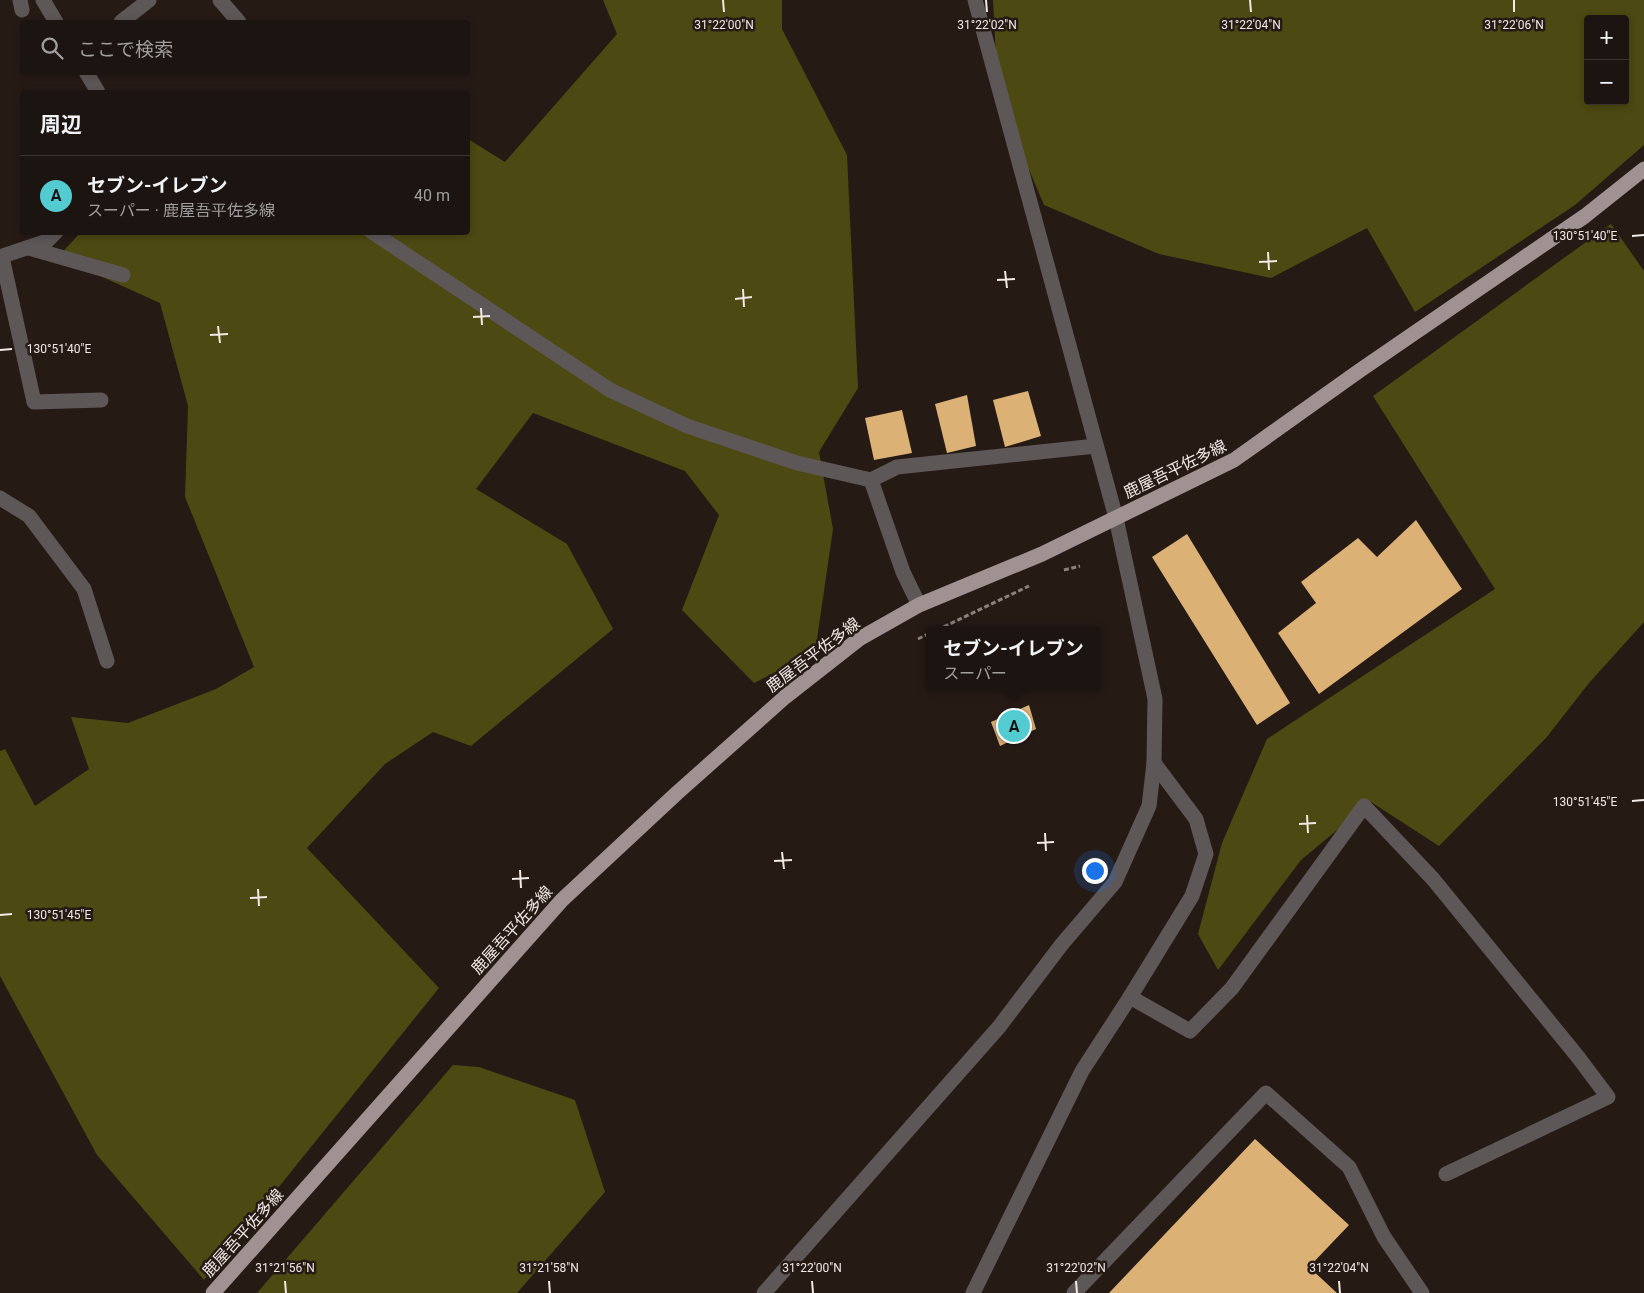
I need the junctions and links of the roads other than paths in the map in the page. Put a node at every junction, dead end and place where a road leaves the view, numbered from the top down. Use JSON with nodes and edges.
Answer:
{"nodes":[{"id":1,"x":43,"y":0,"type":"edge"},
{"id":2,"x":149,"y":0,"type":"edge"},
{"id":3,"x":220,"y":0,"type":"edge"},
{"id":4,"x":975,"y":0,"type":"edge"},
{"id":5,"x":55,"y":20,"type":"edge"},
{"id":6,"x":124,"y":20,"type":"edge"},
{"id":7,"x":237,"y":20,"type":"edge"},
{"id":8,"x":88,"y":75,"type":"edge"},
{"id":9,"x":97,"y":90,"type":"edge"},
{"id":10,"x":1644,"y":169,"type":"edge"},
{"id":11,"x":53,"y":235,"type":"edge"},
{"id":12,"x":377,"y":235,"type":"edge"},
{"id":13,"x":29,"y":248,"type":"junction"},
{"id":14,"x":1,"y":257,"type":"edge"},
{"id":15,"x":123,"y":275,"type":"dead end"},
{"id":16,"x":102,"y":400,"type":"dead end"},
{"id":17,"x":1096,"y":446,"type":"junction"},
{"id":18,"x":871,"y":480,"type":"junction"},
{"id":19,"x":0,"y":498,"type":"edge"},
{"id":20,"x":1116,"y":518,"type":"junction"},
{"id":21,"x":919,"y":605,"type":"junction"},
{"id":22,"x":107,"y":661,"type":"dead end"},
{"id":23,"x":1154,"y":762,"type":"junction"},
{"id":24,"x":1130,"y":998,"type":"junction"},
{"id":25,"x":1446,"y":1174,"type":"dead end"},
{"id":26,"x":213,"y":1293,"type":"edge"},
{"id":27,"x":764,"y":1293,"type":"edge"},
{"id":28,"x":973,"y":1293,"type":"edge"},
{"id":29,"x":1074,"y":1293,"type":"edge"},
{"id":30,"x":1422,"y":1293,"type":"edge"}],
"edges":[{"from":1,"to":5,"type":"street"},
{"from":2,"to":6,"type":"street"},
{"from":3,"to":7,"type":"street"},
{"from":4,"to":17,"type":"street"},
{"from":8,"to":9,"type":"street"},
{"from":10,"to":20,"type":"main road","name":"鹿屋吾平佐多線"},
{"from":11,"to":13,"type":"street"},
{"from":12,"to":18,"type":"street"},
{"from":13,"to":14,"type":"street"},
{"from":13,"to":15,"type":"street"},
{"from":14,"to":16,"type":"street"},
{"from":17,"to":18,"type":"street"},
{"from":17,"to":20,"type":"street"},
{"from":18,"to":21,"type":"street"},
{"from":19,"to":22,"type":"street"},
{"from":20,"to":21,"type":"main road","name":"鹿屋吾平佐多線"},
{"from":20,"to":23,"type":"street"},
{"from":21,"to":26,"type":"main road","name":"鹿屋吾平佐多線"},
{"from":23,"to":24,"type":"street"},
{"from":23,"to":27,"type":"street"},
{"from":24,"to":25,"type":"street"},
{"from":24,"to":28,"type":"street"},
{"from":29,"to":30,"type":"street"}]}
